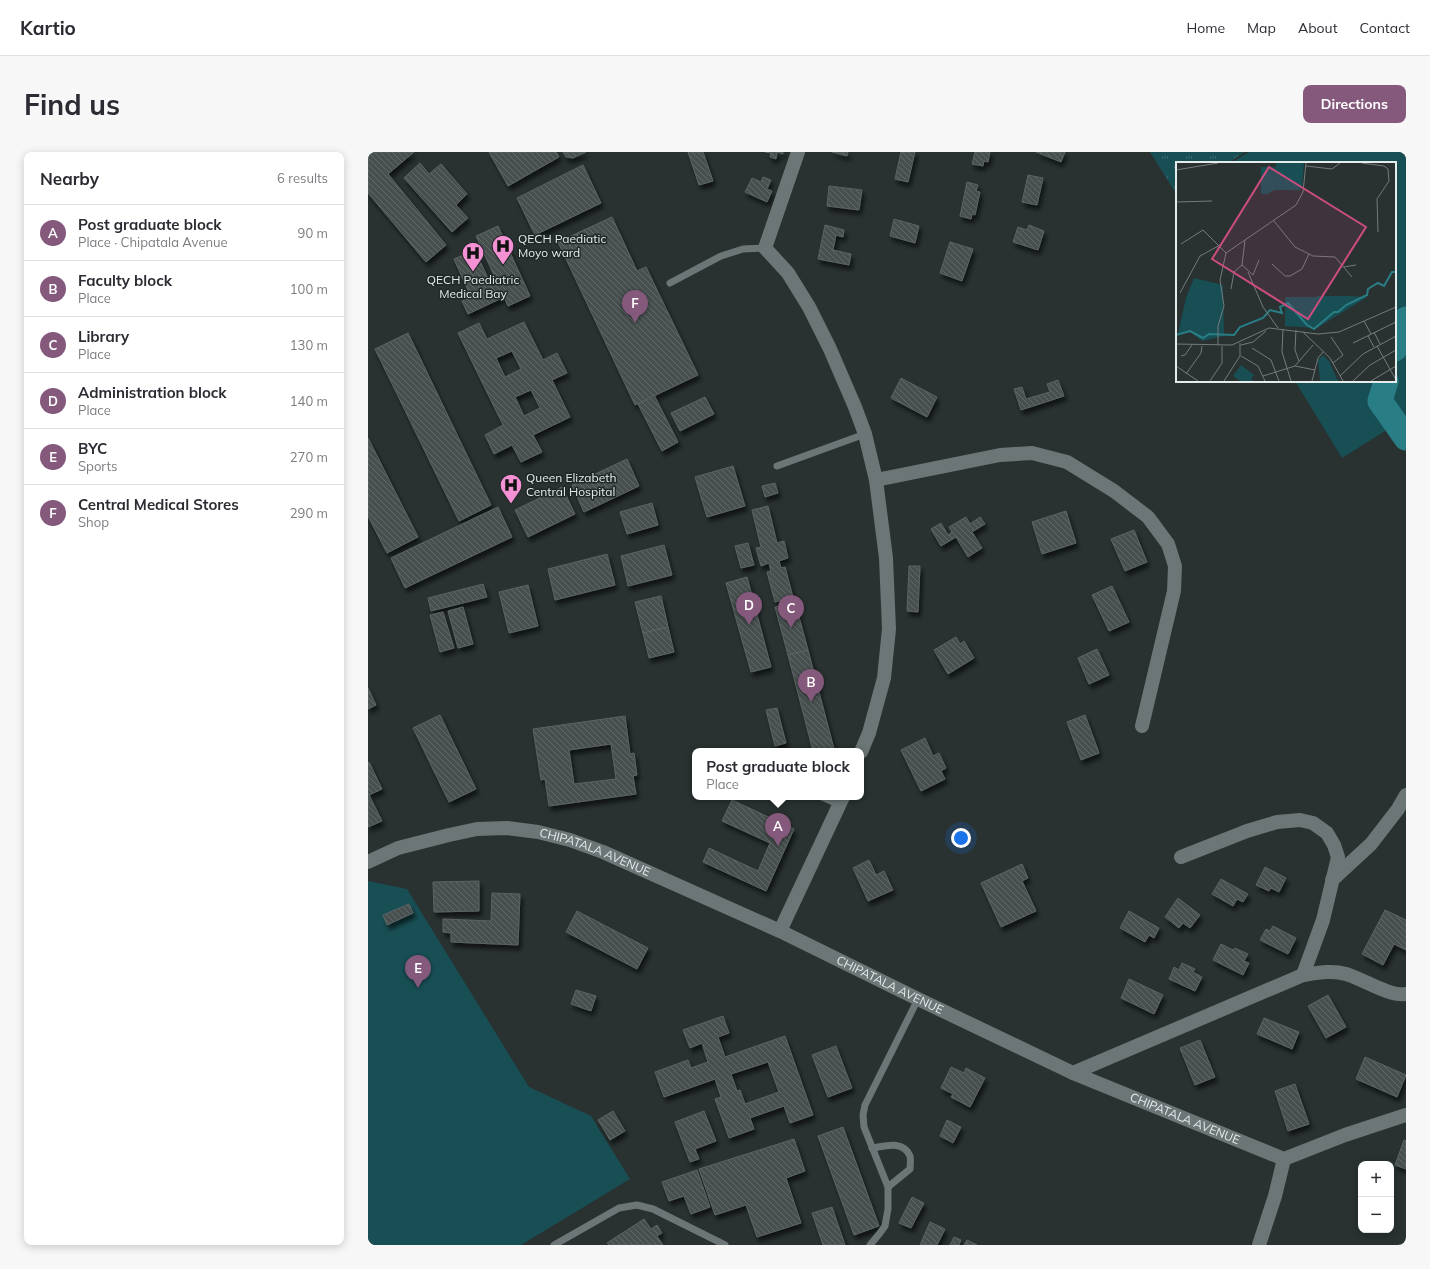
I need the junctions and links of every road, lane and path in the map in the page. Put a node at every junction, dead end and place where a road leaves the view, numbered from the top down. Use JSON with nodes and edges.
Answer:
{"nodes":[{"id":1,"x":798,"y":152,"type":"edge"},
{"id":2,"x":765,"y":248,"type":"junction"},
{"id":3,"x":670,"y":283,"type":"dead end"},
{"id":4,"x":865,"y":434,"type":"junction"},
{"id":5,"x":777,"y":466,"type":"dead end"},
{"id":6,"x":876,"y":480,"type":"junction"},
{"id":7,"x":1142,"y":726,"type":"dead end"},
{"id":8,"x":863,"y":748,"type":"edge"},
{"id":9,"x":1406,"y":795,"type":"edge"},
{"id":10,"x":841,"y":801,"type":"edge"},
{"id":11,"x":1181,"y":856,"type":"dead end"},
{"id":12,"x":368,"y":862,"type":"edge"},
{"id":13,"x":1332,"y":880,"type":"junction"},
{"id":14,"x":780,"y":931,"type":"junction"},
{"id":15,"x":1303,"y":975,"type":"junction"},
{"id":16,"x":1406,"y":994,"type":"edge"},
{"id":17,"x":918,"y":999,"type":"junction"},
{"id":18,"x":1073,"y":1073,"type":"junction"},
{"id":19,"x":1406,"y":1115,"type":"edge"},
{"id":20,"x":872,"y":1148,"type":"junction"},
{"id":21,"x":1284,"y":1159,"type":"junction"},
{"id":22,"x":888,"y":1187,"type":"junction"},
{"id":23,"x":554,"y":1245,"type":"edge"},
{"id":24,"x":725,"y":1245,"type":"edge"},
{"id":25,"x":870,"y":1245,"type":"edge"},
{"id":26,"x":1259,"y":1245,"type":"edge"}],
"edges":[{"from":1,"to":2,"type":"street"},
{"from":2,"to":3,"type":"lane"},
{"from":2,"to":4,"type":"street"},
{"from":4,"to":5,"type":"lane"},
{"from":4,"to":6,"type":"street"},
{"from":6,"to":7,"type":"street"},
{"from":6,"to":8,"type":"street"},
{"from":9,"to":13,"type":"street"},
{"from":10,"to":14,"type":"street"},
{"from":11,"to":13,"type":"street"},
{"from":12,"to":14,"type":"street","name":"CHIPATALA AVENUE"},
{"from":13,"to":15,"type":"street"},
{"from":14,"to":17,"type":"street","name":"CHIPATALA AVENUE"},
{"from":15,"to":16,"type":"street"},
{"from":15,"to":18,"type":"street"},
{"from":17,"to":18,"type":"street","name":"CHIPATALA AVENUE"},
{"from":17,"to":20,"type":"lane"},
{"from":18,"to":21,"type":"street","name":"CHIPATALA AVENUE"},
{"from":19,"to":21,"type":"street"},
{"from":20,"to":22,"type":"lane"},
{"from":20,"to":22,"type":"lane"},
{"from":21,"to":26,"type":"street"},
{"from":22,"to":25,"type":"lane"},
{"from":23,"to":24,"type":"lane"}]}
